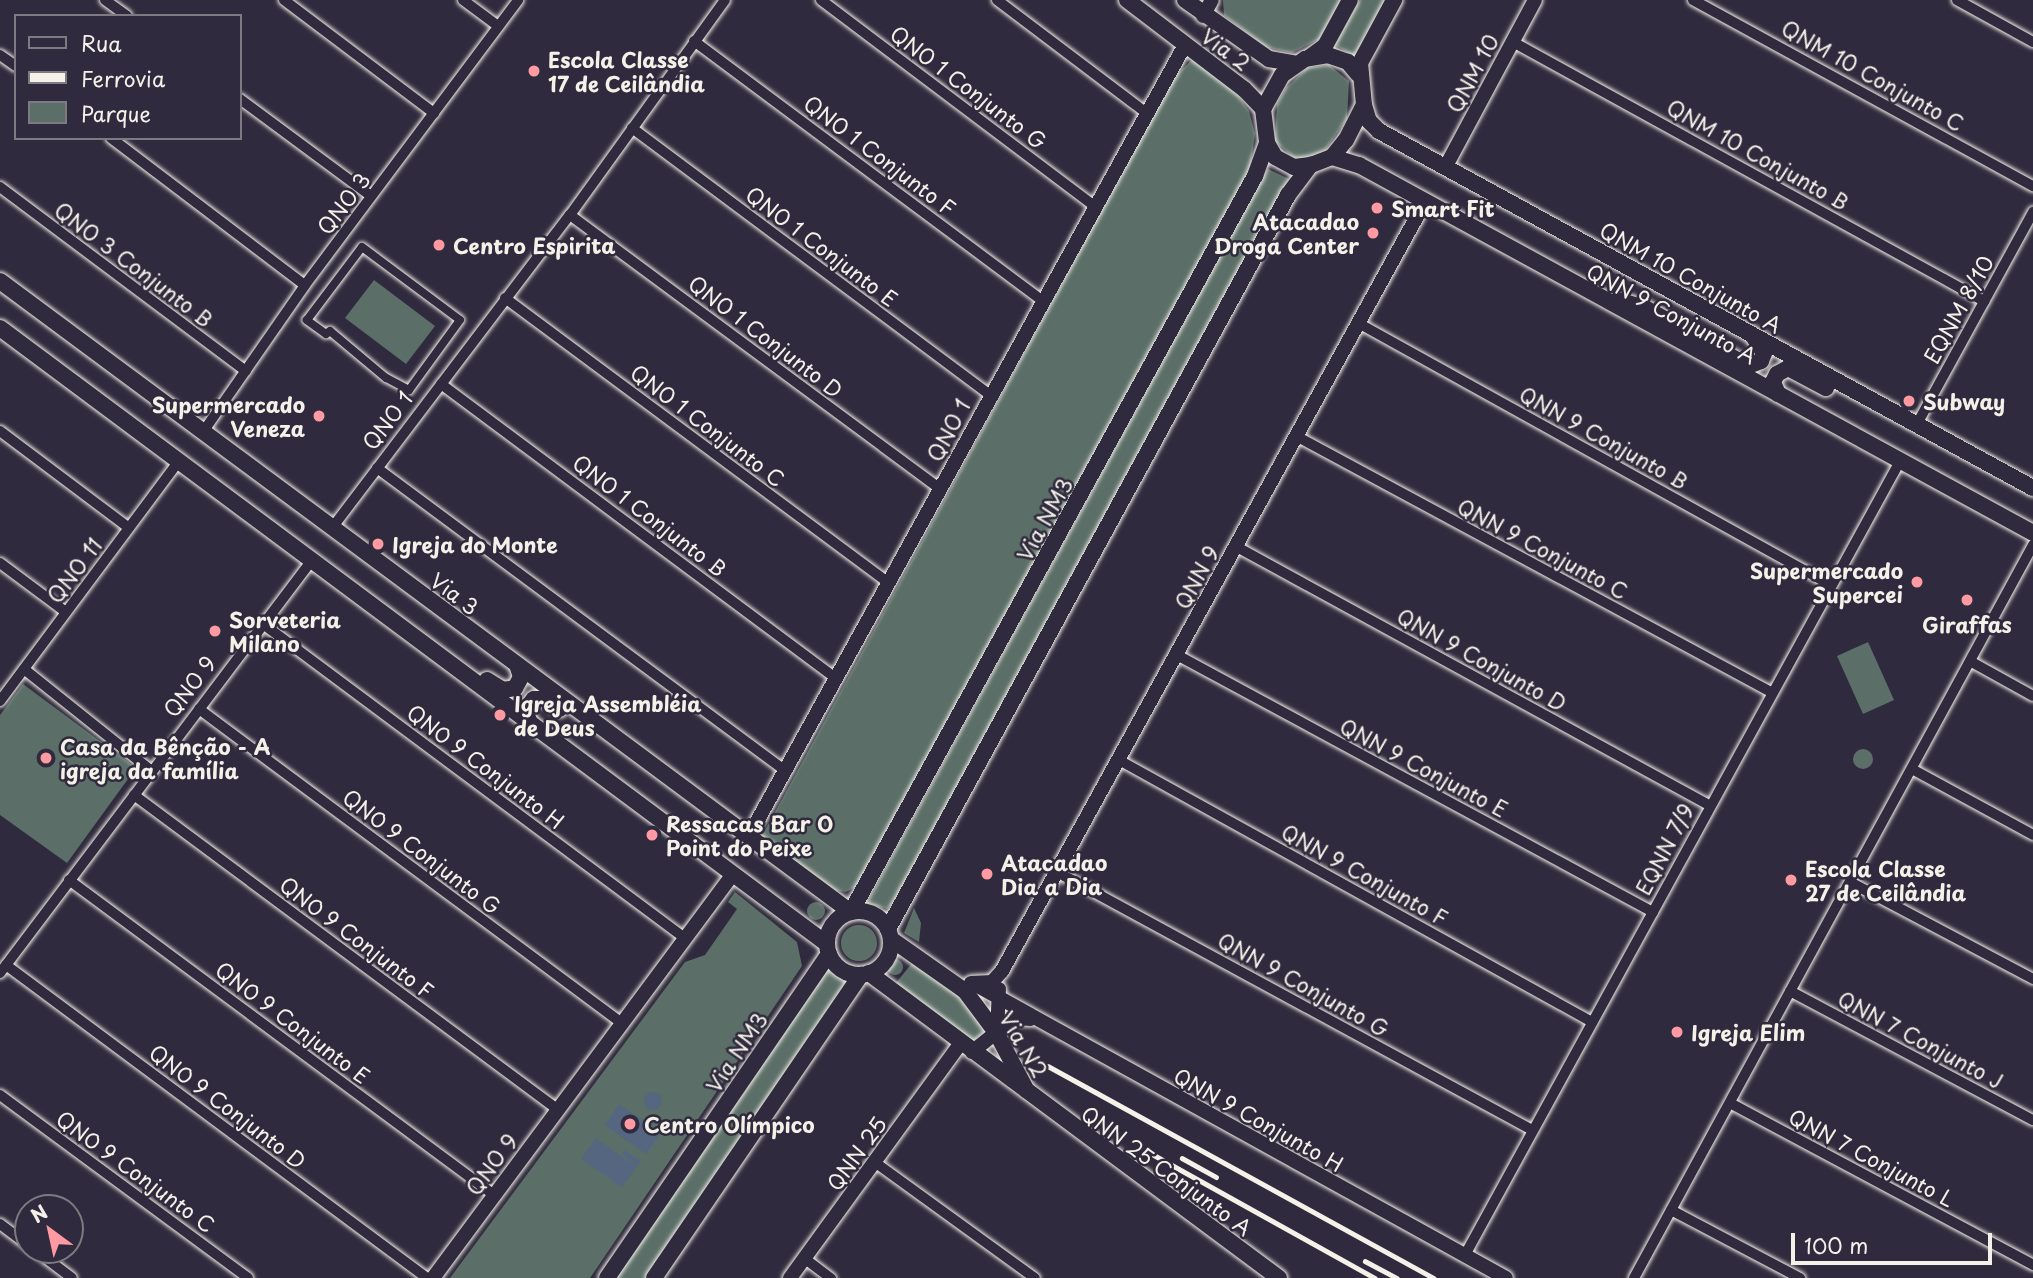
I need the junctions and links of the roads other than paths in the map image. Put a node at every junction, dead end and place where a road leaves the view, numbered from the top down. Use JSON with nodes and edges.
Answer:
{"nodes":[{"id":1,"x":105,"y":0,"type":"edge"},
{"id":2,"x":284,"y":0,"type":"edge"},
{"id":3,"x":463,"y":0,"type":"edge"},
{"id":4,"x":518,"y":0,"type":"edge"},
{"id":5,"x":725,"y":0,"type":"edge"},
{"id":6,"x":821,"y":0,"type":"edge"},
{"id":7,"x":997,"y":0,"type":"edge"},
{"id":8,"x":1128,"y":0,"type":"edge"},
{"id":9,"x":1185,"y":0,"type":"edge"},
{"id":10,"x":1213,"y":0,"type":"edge"},
{"id":11,"x":1350,"y":0,"type":"edge"},
{"id":12,"x":1394,"y":0,"type":"edge"},
{"id":13,"x":1535,"y":0,"type":"edge"},
{"id":14,"x":1693,"y":0,"type":"edge"},
{"id":15,"x":1957,"y":0,"type":"edge"},
{"id":16,"x":124,"y":14,"type":"edge"},
{"id":17,"x":1203,"y":16,"type":"junction"},
{"id":18,"x":498,"y":26,"type":"junction"},
{"id":19,"x":694,"y":41,"type":"junction"},
{"id":20,"x":1513,"y":42,"type":"junction"},
{"id":21,"x":2033,"y":42,"type":"edge"},
{"id":22,"x":1185,"y":45,"type":"junction"},
{"id":23,"x":1303,"y":61,"type":"junction"},
{"id":24,"x":1358,"y":74,"type":"junction"},
{"id":25,"x":242,"y":100,"type":"edge"},
{"id":26,"x":1364,"y":105,"type":"junction"},
{"id":27,"x":1263,"y":109,"type":"junction"},
{"id":28,"x":1145,"y":112,"type":"junction"},
{"id":29,"x":434,"y":113,"type":"junction"},
{"id":30,"x":632,"y":128,"type":"junction"},
{"id":31,"x":114,"y":140,"type":"edge"},
{"id":32,"x":1267,"y":142,"type":"junction"},
{"id":33,"x":1332,"y":157,"type":"junction"},
{"id":34,"x":1311,"y":166,"type":"junction"},
{"id":35,"x":1446,"y":166,"type":"junction"},
{"id":36,"x":0,"y":187,"type":"edge"},
{"id":37,"x":2033,"y":187,"type":"edge"},
{"id":38,"x":371,"y":196,"type":"junction"},
{"id":39,"x":1425,"y":202,"type":"junction"},
{"id":40,"x":1093,"y":205,"type":"junction"},
{"id":41,"x":2033,"y":212,"type":"edge"},
{"id":42,"x":570,"y":215,"type":"junction"},
{"id":43,"x":362,"y":247,"type":"joint"},
{"id":44,"x":0,"y":281,"type":"edge"},
{"id":45,"x":305,"y":285,"type":"junction"},
{"id":46,"x":1585,"y":290,"type":"junction"},
{"id":47,"x":0,"y":293,"type":"edge"},
{"id":48,"x":505,"y":298,"type":"junction"},
{"id":49,"x":1043,"y":301,"type":"junction"},
{"id":50,"x":1984,"y":301,"type":"junction"},
{"id":51,"x":53,"y":321,"type":"junction"},
{"id":52,"x":1360,"y":324,"type":"junction"},
{"id":53,"x":0,"y":328,"type":"edge"},
{"id":54,"x":1749,"y":332,"type":"junction"},
{"id":55,"x":246,"y":371,"type":"junction"},
{"id":56,"x":441,"y":384,"type":"junction"},
{"id":57,"x":1779,"y":394,"type":"junction"},
{"id":58,"x":990,"y":395,"type":"junction"},
{"id":59,"x":1917,"y":424,"type":"junction"},
{"id":60,"x":0,"y":431,"type":"edge"},
{"id":61,"x":203,"y":432,"type":"junction"},
{"id":62,"x":1937,"y":436,"type":"junction"},
{"id":63,"x":1298,"y":437,"type":"junction"},
{"id":64,"x":179,"y":461,"type":"junction"},
{"id":65,"x":1900,"y":461,"type":"junction"},
{"id":66,"x":377,"y":468,"type":"junction"},
{"id":67,"x":2033,"y":488,"type":"edge"},
{"id":68,"x":940,"y":489,"type":"junction"},
{"id":69,"x":130,"y":528,"type":"junction"},
{"id":70,"x":332,"y":528,"type":"junction"},
{"id":71,"x":2033,"y":533,"type":"edge"},
{"id":72,"x":2033,"y":545,"type":"edge"},
{"id":73,"x":1237,"y":547,"type":"junction"},
{"id":74,"x":312,"y":560,"type":"junction"},
{"id":75,"x":0,"y":563,"type":"edge"},
{"id":76,"x":889,"y":583,"type":"junction"},
{"id":77,"x":1829,"y":584,"type":"junction"},
{"id":78,"x":66,"y":612,"type":"junction"},
{"id":79,"x":263,"y":624,"type":"junction"},
{"id":80,"x":405,"y":629,"type":"junction"},
{"id":81,"x":1177,"y":655,"type":"junction"},
{"id":82,"x":1970,"y":661,"type":"junction"},
{"id":83,"x":517,"y":665,"type":"junction"},
{"id":84,"x":24,"y":669,"type":"junction"},
{"id":85,"x":836,"y":678,"type":"junction"},
{"id":86,"x":1770,"y":692,"type":"junction"},
{"id":87,"x":2033,"y":695,"type":"edge"},
{"id":88,"x":1,"y":696,"type":"edge"},
{"id":89,"x":199,"y":709,"type":"junction"},
{"id":90,"x":530,"y":723,"type":"junction"},
{"id":91,"x":1119,"y":760,"type":"junction"},
{"id":92,"x":1912,"y":769,"type":"junction"},
{"id":93,"x":152,"y":771,"type":"junction"},
{"id":94,"x":787,"y":772,"type":"junction"},
{"id":95,"x":671,"y":779,"type":"junction"},
{"id":96,"x":134,"y":795,"type":"junction"},
{"id":97,"x":1709,"y":805,"type":"junction"},
{"id":98,"x":2033,"y":835,"type":"edge"},
{"id":99,"x":748,"y":836,"type":"junction"},
{"id":100,"x":1057,"y":872,"type":"junction"},
{"id":101,"x":733,"y":874,"type":"junction"},
{"id":102,"x":69,"y":880,"type":"junction"},
{"id":103,"x":1850,"y":882,"type":"junction"},
{"id":104,"x":851,"y":912,"type":"junction"},
{"id":105,"x":1653,"y":912,"type":"junction"},
{"id":106,"x":890,"y":934,"type":"junction"},
{"id":107,"x":686,"y":939,"type":"junction"},
{"id":108,"x":828,"y":949,"type":"junction"},
{"id":109,"x":3,"y":969,"type":"edge"},
{"id":110,"x":1002,"y":971,"type":"junction"},
{"id":111,"x":865,"y":974,"type":"junction"},
{"id":112,"x":947,"y":974,"type":"junction"},
{"id":113,"x":2033,"y":979,"type":"edge"},
{"id":114,"x":971,"y":983,"type":"junction"},
{"id":115,"x":1790,"y":991,"type":"junction"},
{"id":116,"x":998,"y":994,"type":"junction"},
{"id":117,"x":1032,"y":1020,"type":"junction"},
{"id":118,"x":1592,"y":1022,"type":"junction"},
{"id":119,"x":623,"y":1024,"type":"junction"},
{"id":120,"x":997,"y":1034,"type":"junction"},
{"id":121,"x":963,"y":1049,"type":"junction"},
{"id":122,"x":0,"y":1094,"type":"edge"},
{"id":123,"x":1030,"y":1096,"type":"junction"},
{"id":124,"x":1730,"y":1103,"type":"junction"},
{"id":125,"x":557,"y":1109,"type":"junction"},
{"id":126,"x":2033,"y":1121,"type":"edge"},
{"id":127,"x":1532,"y":1130,"type":"junction"},
{"id":128,"x":876,"y":1163,"type":"junction"},
{"id":129,"x":494,"y":1195,"type":"junction"},
{"id":130,"x":1671,"y":1210,"type":"junction"},
{"id":131,"x":1465,"y":1255,"type":"junction"},
{"id":132,"x":804,"y":1258,"type":"junction"},
{"id":133,"x":53,"y":1264,"type":"edge"},
{"id":134,"x":2033,"y":1265,"type":"edge"},
{"id":135,"x":72,"y":1278,"type":"edge"},
{"id":136,"x":248,"y":1278,"type":"edge"},
{"id":137,"x":427,"y":1278,"type":"edge"},
{"id":138,"x":433,"y":1278,"type":"edge"},
{"id":139,"x":607,"y":1278,"type":"edge"},
{"id":140,"x":654,"y":1278,"type":"edge"},
{"id":141,"x":790,"y":1278,"type":"edge"},
{"id":142,"x":831,"y":1278,"type":"edge"},
{"id":143,"x":1035,"y":1278,"type":"edge"},
{"id":144,"x":1279,"y":1278,"type":"edge"},
{"id":145,"x":1506,"y":1278,"type":"edge"},
{"id":146,"x":1634,"y":1278,"type":"edge"},
{"id":147,"x":1800,"y":1278,"type":"edge"}],
"edges":[{"from":1,"to":16,"type":"street"},
{"from":2,"to":29,"type":"street"},
{"from":3,"to":18,"type":"street"},
{"from":4,"to":18,"type":"street","name":"QNO 3"},
{"from":5,"to":19,"type":"street","name":"QNO 1"},
{"from":6,"to":40,"type":"street","name":"QNO 1 Conjunto G"},
{"from":7,"to":28,"type":"street"},
{"from":8,"to":22,"type":"main road","name":"Via 2"},
{"from":9,"to":17,"type":"main road","name":"Via 2"},
{"from":10,"to":17,"type":"street"},
{"from":11,"to":23,"type":"main road"},
{"from":12,"to":24,"type":"main road"},
{"from":13,"to":20,"type":"street","name":"QNM 10"},
{"from":14,"to":37,"type":"street","name":"QNM 10 Conjunto C"},
{"from":15,"to":21,"type":"street"},
{"from":17,"to":23,"type":"main road","name":"Via 2"},
{"from":18,"to":29,"type":"street","name":"QNO 3"},
{"from":19,"to":30,"type":"street","name":"QNO 1"},
{"from":19,"to":49,"type":"street","name":"QNO 1 Conjunto F"},
{"from":20,"to":35,"type":"street","name":"QNM 10"},
{"from":20,"to":50,"type":"street","name":"QNM 10 Conjunto B"},
{"from":22,"to":27,"type":"main road","name":"Via 2"},
{"from":22,"to":28,"type":"street","name":"QNO 1"},
{"from":23,"to":24,"type":"main road"},
{"from":23,"to":27,"type":"main road"},
{"from":24,"to":26,"type":"main road"},
{"from":25,"to":38,"type":"street"},
{"from":26,"to":33,"type":"main road"},
{"from":26,"to":35,"type":"main road","name":"QNM 10 Conjunto A"},
{"from":27,"to":32,"type":"main road"},
{"from":28,"to":40,"type":"street","name":"QNO 1"},
{"from":29,"to":38,"type":"street","name":"QNO 3"},
{"from":30,"to":42,"type":"street","name":"QNO 1"},
{"from":30,"to":58,"type":"street","name":"QNO 1 Conjunto E"},
{"from":31,"to":45,"type":"street"},
{"from":32,"to":34,"type":"main road"},
{"from":32,"to":104,"type":"main road","name":"Via NM3"},
{"from":33,"to":34,"type":"main road"},
{"from":33,"to":39,"type":"main road","name":"QNN 9 Conjunto A"},
{"from":34,"to":106,"type":"main road"},
{"from":35,"to":54,"type":"main road","name":"QNM 10 Conjunto A"},
{"from":36,"to":55,"type":"street","name":"QNO 3 Conjunto B"},
{"from":38,"to":45,"type":"street","name":"QNO 3"},
{"from":39,"to":46,"type":"main road","name":"QNN 9 Conjunto A"},
{"from":39,"to":52,"type":"street","name":"QNN 9"},
{"from":40,"to":49,"type":"street","name":"QNO 1"},
{"from":41,"to":50,"type":"street","name":"EQNM 8/10"},
{"from":42,"to":48,"type":"street","name":"QNO 1"},
{"from":42,"to":68,"type":"street","name":"QNO 1 Conjunto D"},
{"from":43,"to":43,"type":"street"},
{"from":44,"to":51,"type":"main road","name":"Via 3"},
{"from":45,"to":55,"type":"street","name":"QNO 3"},
{"from":46,"to":54,"type":"main road"},
{"from":46,"to":57,"type":"main road","name":"QNN 9 Conjunto A"},
{"from":47,"to":51,"type":"main road"},
{"from":48,"to":56,"type":"street","name":"QNO 1"},
{"from":48,"to":76,"type":"street","name":"QNO 1 Conjunto C"},
{"from":49,"to":58,"type":"street","name":"QNO 1"},
{"from":50,"to":59,"type":"street","name":"EQNM 8/10"},
{"from":51,"to":61,"type":"main road","name":"Via 3"},
{"from":52,"to":63,"type":"street","name":"QNN 9"},
{"from":52,"to":77,"type":"street","name":"QNN 9 Conjunto B"},
{"from":53,"to":64,"type":"main road"},
{"from":54,"to":59,"type":"main road","name":"QNM 10 Conjunto A"},
{"from":55,"to":61,"type":"street","name":"QNO 3"},
{"from":56,"to":66,"type":"street","name":"QNO 1"},
{"from":56,"to":85,"type":"street","name":"QNO 1 Conjunto B"},
{"from":57,"to":62,"type":"main road"},
{"from":57,"to":65,"type":"main road","name":"QNN 9 Conjunto A"},
{"from":58,"to":68,"type":"street","name":"QNO 1"},
{"from":59,"to":62,"type":"main road","name":"QNM 10 Conjunto A"},
{"from":60,"to":69,"type":"street"},
{"from":61,"to":70,"type":"main road","name":"Via 3"},
{"from":62,"to":67,"type":"main road"},
{"from":63,"to":73,"type":"street","name":"QNN 9"},
{"from":63,"to":86,"type":"street","name":"QNN 9 Conjunto C"},
{"from":64,"to":69,"type":"street","name":"QNO 11"},
{"from":64,"to":74,"type":"main road"},
{"from":65,"to":71,"type":"main road","name":"QNN 9 Conjunto A"},
{"from":65,"to":77,"type":"street","name":"EQNN 7/9"},
{"from":66,"to":70,"type":"street","name":"QNO 1"},
{"from":66,"to":94,"type":"street"},
{"from":68,"to":76,"type":"street","name":"QNO 1"},
{"from":69,"to":78,"type":"street","name":"QNO 11"},
{"from":70,"to":83,"type":"main road","name":"Via 3"},
{"from":72,"to":82,"type":"street"},
{"from":73,"to":81,"type":"street","name":"QNN 9"},
{"from":73,"to":97,"type":"street","name":"QNN 9 Conjunto D"},
{"from":74,"to":79,"type":"street","name":"QNO 9"},
{"from":74,"to":80,"type":"main road"},
{"from":75,"to":78,"type":"street"},
{"from":76,"to":85,"type":"street","name":"QNO 1"},
{"from":77,"to":86,"type":"street","name":"EQNN 7/9"},
{"from":78,"to":84,"type":"street","name":"QNO 11"},
{"from":79,"to":89,"type":"street","name":"QNO 9"},
{"from":79,"to":107,"type":"street","name":"QNO 9 Conjunto H"},
{"from":80,"to":83,"type":"main road"},
{"from":80,"to":90,"type":"main road"},
{"from":81,"to":91,"type":"street","name":"QNN 9"},
{"from":81,"to":105,"type":"street","name":"QNN 9 Conjunto E"},
{"from":82,"to":87,"type":"street"},
{"from":82,"to":92,"type":"street"},
{"from":83,"to":95,"type":"main road","name":"Via 3"},
{"from":84,"to":88,"type":"street","name":"QNO 11"},
{"from":84,"to":93,"type":"street"},
{"from":85,"to":94,"type":"street","name":"QNO 1"},
{"from":86,"to":97,"type":"street","name":"EQNN 7/9"},
{"from":89,"to":93,"type":"street","name":"QNO 9"},
{"from":89,"to":119,"type":"street","name":"QNO 9 Conjunto G"},
{"from":90,"to":95,"type":"main road"},
{"from":90,"to":101,"type":"main road"},
{"from":91,"to":100,"type":"street","name":"QNN 9"},
{"from":91,"to":118,"type":"street","name":"QNN 9 Conjunto F"},
{"from":92,"to":98,"type":"street"},
{"from":92,"to":103,"type":"street"},
{"from":93,"to":96,"type":"street","name":"QNO 9"},
{"from":94,"to":99,"type":"street","name":"QNO 1"},
{"from":95,"to":99,"type":"main road","name":"Via 3"},
{"from":96,"to":102,"type":"street","name":"QNO 9"},
{"from":96,"to":125,"type":"street","name":"QNO 9 Conjunto F"},
{"from":97,"to":105,"type":"street","name":"EQNN 7/9"},
{"from":99,"to":104,"type":"main road","name":"Via 3"},
{"from":100,"to":110,"type":"street","name":"QNN 9"},
{"from":100,"to":127,"type":"street","name":"QNN 9 Conjunto G"},
{"from":101,"to":107,"type":"street","name":"QNO 9"},
{"from":101,"to":108,"type":"main road"},
{"from":102,"to":109,"type":"street","name":"QNO 9"},
{"from":102,"to":129,"type":"street","name":"QNO 9 Conjunto E"},
{"from":103,"to":113,"type":"street"},
{"from":103,"to":115,"type":"street"},
{"from":104,"to":106,"type":"main road"},
{"from":104,"to":108,"type":"main road"},
{"from":105,"to":118,"type":"street","name":"EQNN 7/9"},
{"from":106,"to":111,"type":"main road"},
{"from":106,"to":112,"type":"main road","name":"Via N2"},
{"from":107,"to":119,"type":"street","name":"QNO 9"},
{"from":108,"to":111,"type":"main road"},
{"from":108,"to":139,"type":"main road","name":"Via NM3"},
{"from":109,"to":137,"type":"street","name":"QNO 9 Conjunto D"},
{"from":110,"to":114,"type":"street"},
{"from":110,"to":116,"type":"street","name":"QNN 9"},
{"from":111,"to":121,"type":"main road","name":"Via N2"},
{"from":111,"to":140,"type":"main road"},
{"from":112,"to":114,"type":"street","name":"QNN 9 Conjunto H"},
{"from":112,"to":120,"type":"main road","name":"Via N2"},
{"from":114,"to":116,"type":"street","name":"QNN 9 Conjunto H"},
{"from":115,"to":124,"type":"street"},
{"from":115,"to":126,"type":"street","name":"QNN 7 Conjunto J"},
{"from":116,"to":117,"type":"street","name":"QNN 9 Conjunto H"},
{"from":116,"to":120,"type":"street","name":"QNN 9"},
{"from":117,"to":120,"type":"street"},
{"from":117,"to":131,"type":"street","name":"QNN 9 Conjunto H"},
{"from":118,"to":127,"type":"street","name":"EQNN 7/9"},
{"from":119,"to":125,"type":"street","name":"QNO 9"},
{"from":120,"to":121,"type":"street"},
{"from":120,"to":123,"type":"main road","name":"Via N2"},
{"from":121,"to":123,"type":"main road","name":"Via N2"},
{"from":121,"to":128,"type":"street","name":"QNN 25"},
{"from":122,"to":136,"type":"street","name":"QNO 9 Conjunto C"},
{"from":123,"to":144,"type":"main road","name":"QNN 25 Conjunto A"},
{"from":124,"to":130,"type":"street"},
{"from":124,"to":134,"type":"street","name":"QNN 7 Conjunto L"},
{"from":125,"to":129,"type":"street","name":"QNO 9"},
{"from":127,"to":131,"type":"street","name":"EQNN 7/9"},
{"from":128,"to":132,"type":"street","name":"QNN 25"},
{"from":128,"to":143,"type":"street"},
{"from":129,"to":138,"type":"street","name":"QNO 9"},
{"from":130,"to":146,"type":"street"},
{"from":130,"to":147,"type":"street"},
{"from":131,"to":145,"type":"street","name":"QNN 9 Conjunto H"},
{"from":132,"to":141,"type":"street","name":"QNN 25"},
{"from":132,"to":142,"type":"street"},
{"from":133,"to":135,"type":"street"}]}
